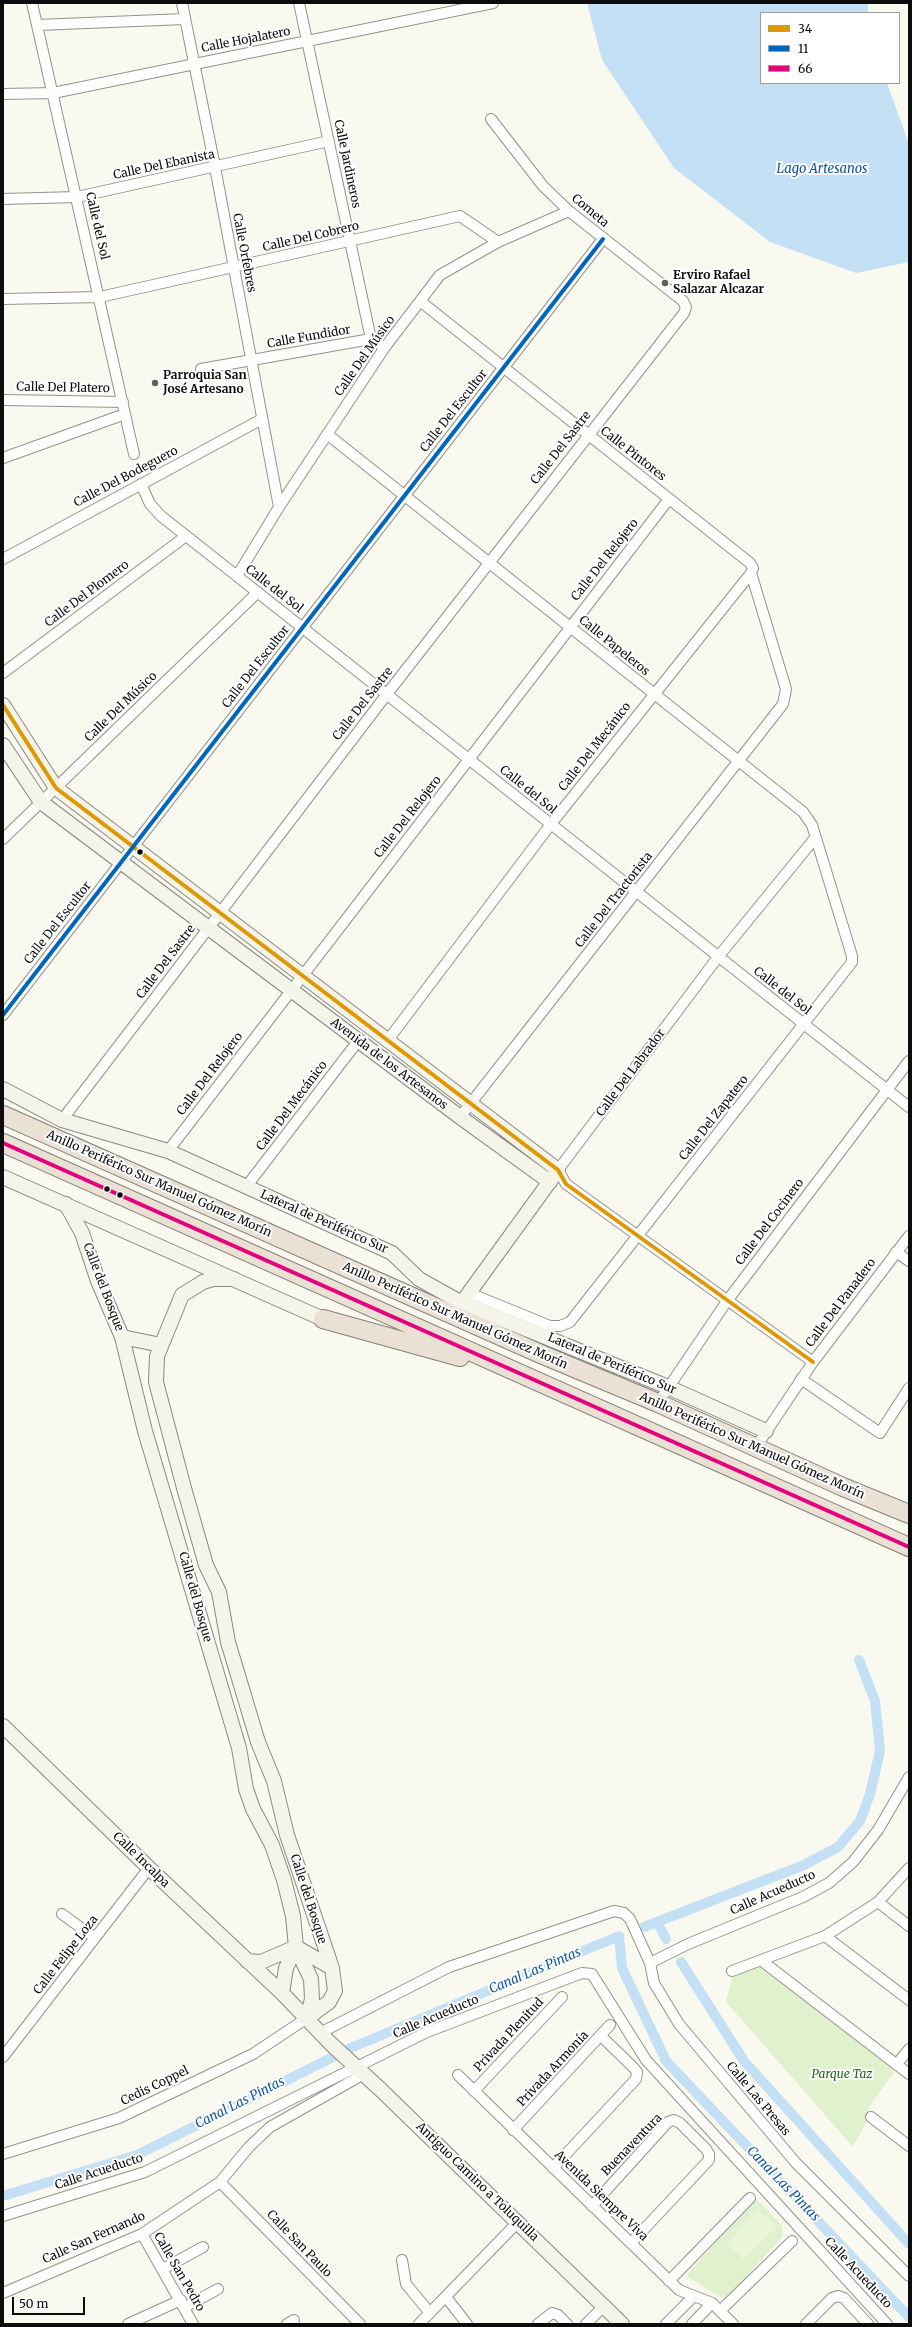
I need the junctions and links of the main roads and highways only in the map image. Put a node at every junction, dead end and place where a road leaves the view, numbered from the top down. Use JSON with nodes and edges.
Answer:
{"nodes":[{"id":1,"x":3,"y":1115,"type":"edge"},
{"id":2,"x":3,"y":1143,"type":"edge"},
{"id":3,"x":323,"y":1319,"type":"road end"},
{"id":4,"x":521,"y":1374,"type":"junction"},
{"id":5,"x":909,"y":1514,"type":"edge"},
{"id":6,"x":909,"y":1548,"type":"edge"}],
"edges":[{"from":1,"to":5,"type":"highway","name":"Anillo Periférico Sur Manuel Gómez Morín"},
{"from":2,"to":4,"type":"highway"},
{"from":3,"to":4,"type":"highway"},
{"from":4,"to":6,"type":"highway"}]}
